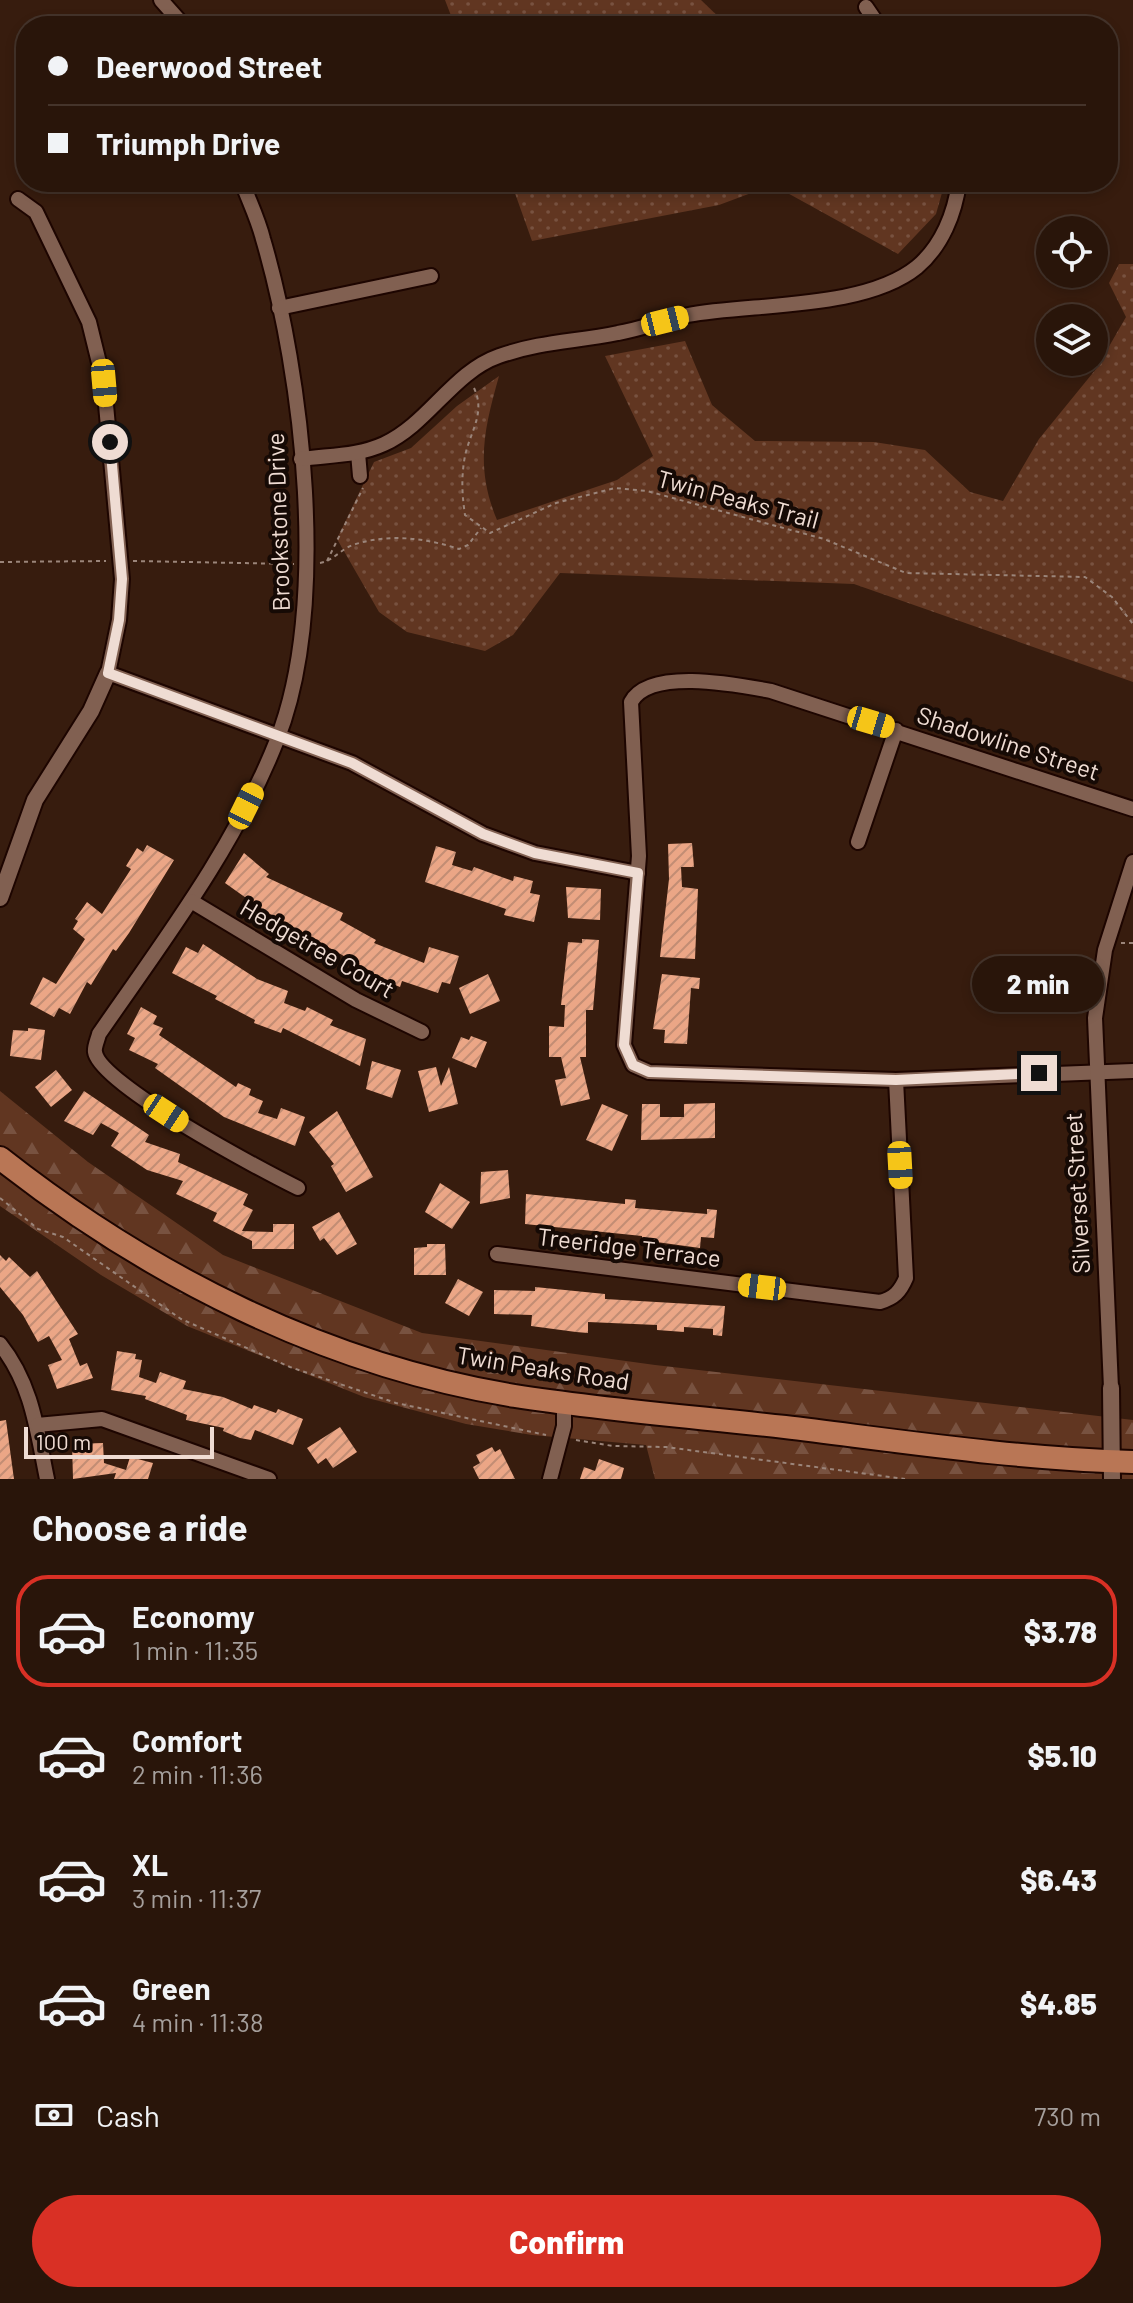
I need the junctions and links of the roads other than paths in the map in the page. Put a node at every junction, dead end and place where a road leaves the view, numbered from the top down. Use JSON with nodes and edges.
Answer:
{"nodes":[{"id":1,"x":161,"y":0,"type":"edge"},
{"id":2,"x":866,"y":7,"type":"dead end"},
{"id":3,"x":175,"y":16,"type":"edge"},
{"id":4,"x":872,"y":16,"type":"edge"},
{"id":5,"x":246,"y":192,"type":"edge"},
{"id":6,"x":958,"y":192,"type":"edge"},
{"id":7,"x":18,"y":199,"type":"dead end"},
{"id":8,"x":431,"y":276,"type":"dead end"},
{"id":9,"x":279,"y":308,"type":"junction"},
{"id":10,"x":358,"y":453,"type":"junction"},
{"id":11,"x":301,"y":459,"type":"junction"},
{"id":12,"x":360,"y":476,"type":"road end"},
{"id":13,"x":108,"y":673,"type":"junction"},
{"id":14,"x":896,"y":730,"type":"junction"},
{"id":15,"x":279,"y":736,"type":"junction"},
{"id":16,"x":1133,"y":809,"type":"edge"},
{"id":17,"x":858,"y":842,"type":"dead end"},
{"id":18,"x":1133,"y":862,"type":"edge"},
{"id":19,"x":638,"y":873,"type":"junction"},
{"id":20,"x":0,"y":898,"type":"edge"},
{"id":21,"x":191,"y":901,"type":"junction"},
{"id":22,"x":422,"y":1032,"type":"dead end"},
{"id":23,"x":1096,"y":1070,"type":"junction"},
{"id":24,"x":1133,"y":1071,"type":"edge"},
{"id":25,"x":896,"y":1080,"type":"junction"},
{"id":26,"x":0,"y":1158,"type":"edge"},
{"id":27,"x":298,"y":1188,"type":"dead end"},
{"id":28,"x":497,"y":1254,"type":"dead end"},
{"id":29,"x":0,"y":1344,"type":"edge"},
{"id":30,"x":1111,"y":1388,"type":"joint"},
{"id":31,"x":564,"y":1402,"type":"junction"},
{"id":32,"x":37,"y":1425,"type":"junction"},
{"id":33,"x":1120,"y":1468,"type":"edge"},
{"id":34,"x":47,"y":1479,"type":"edge"},
{"id":35,"x":269,"y":1479,"type":"edge"},
{"id":36,"x":550,"y":1479,"type":"edge"}],
"edges":[{"from":1,"to":3,"type":"street"},
{"from":2,"to":4,"type":"street"},
{"from":5,"to":9,"type":"street","name":"Brookstone Drive"},
{"from":6,"to":10,"type":"street"},
{"from":7,"to":13,"type":"street"},
{"from":8,"to":9,"type":"street"},
{"from":9,"to":11,"type":"street","name":"Brookstone Drive"},
{"from":10,"to":11,"type":"street"},
{"from":10,"to":12,"type":"street"},
{"from":11,"to":15,"type":"street","name":"Brookstone Drive"},
{"from":13,"to":15,"type":"street"},
{"from":13,"to":20,"type":"street"},
{"from":14,"to":16,"type":"street","name":"Shadowline Street"},
{"from":14,"to":17,"type":"street"},
{"from":14,"to":19,"type":"street","name":"Shadowline Street"},
{"from":15,"to":19,"type":"street"},
{"from":15,"to":21,"type":"street","name":"Brookstone Drive"},
{"from":18,"to":23,"type":"street","name":"Silverset Street"},
{"from":19,"to":25,"type":"street"},
{"from":21,"to":22,"type":"street","name":"Hedgetree Court"},
{"from":21,"to":27,"type":"street","name":"Brookstone Drive"},
{"from":23,"to":24,"type":"street"},
{"from":23,"to":25,"type":"street"},
{"from":23,"to":30,"type":"street","name":"Silverset Street"},
{"from":25,"to":28,"type":"street","name":"Treeridge Terrace"},
{"from":26,"to":31,"type":"main road","name":"Twin Peaks Road"},
{"from":29,"to":32,"type":"street"},
{"from":30,"to":33,"type":"street","name":"Silverset Street"},
{"from":31,"to":33,"type":"main road","name":"Twin Peaks Road"},
{"from":31,"to":36,"type":"street"},
{"from":32,"to":34,"type":"street"},
{"from":32,"to":35,"type":"street"}]}
